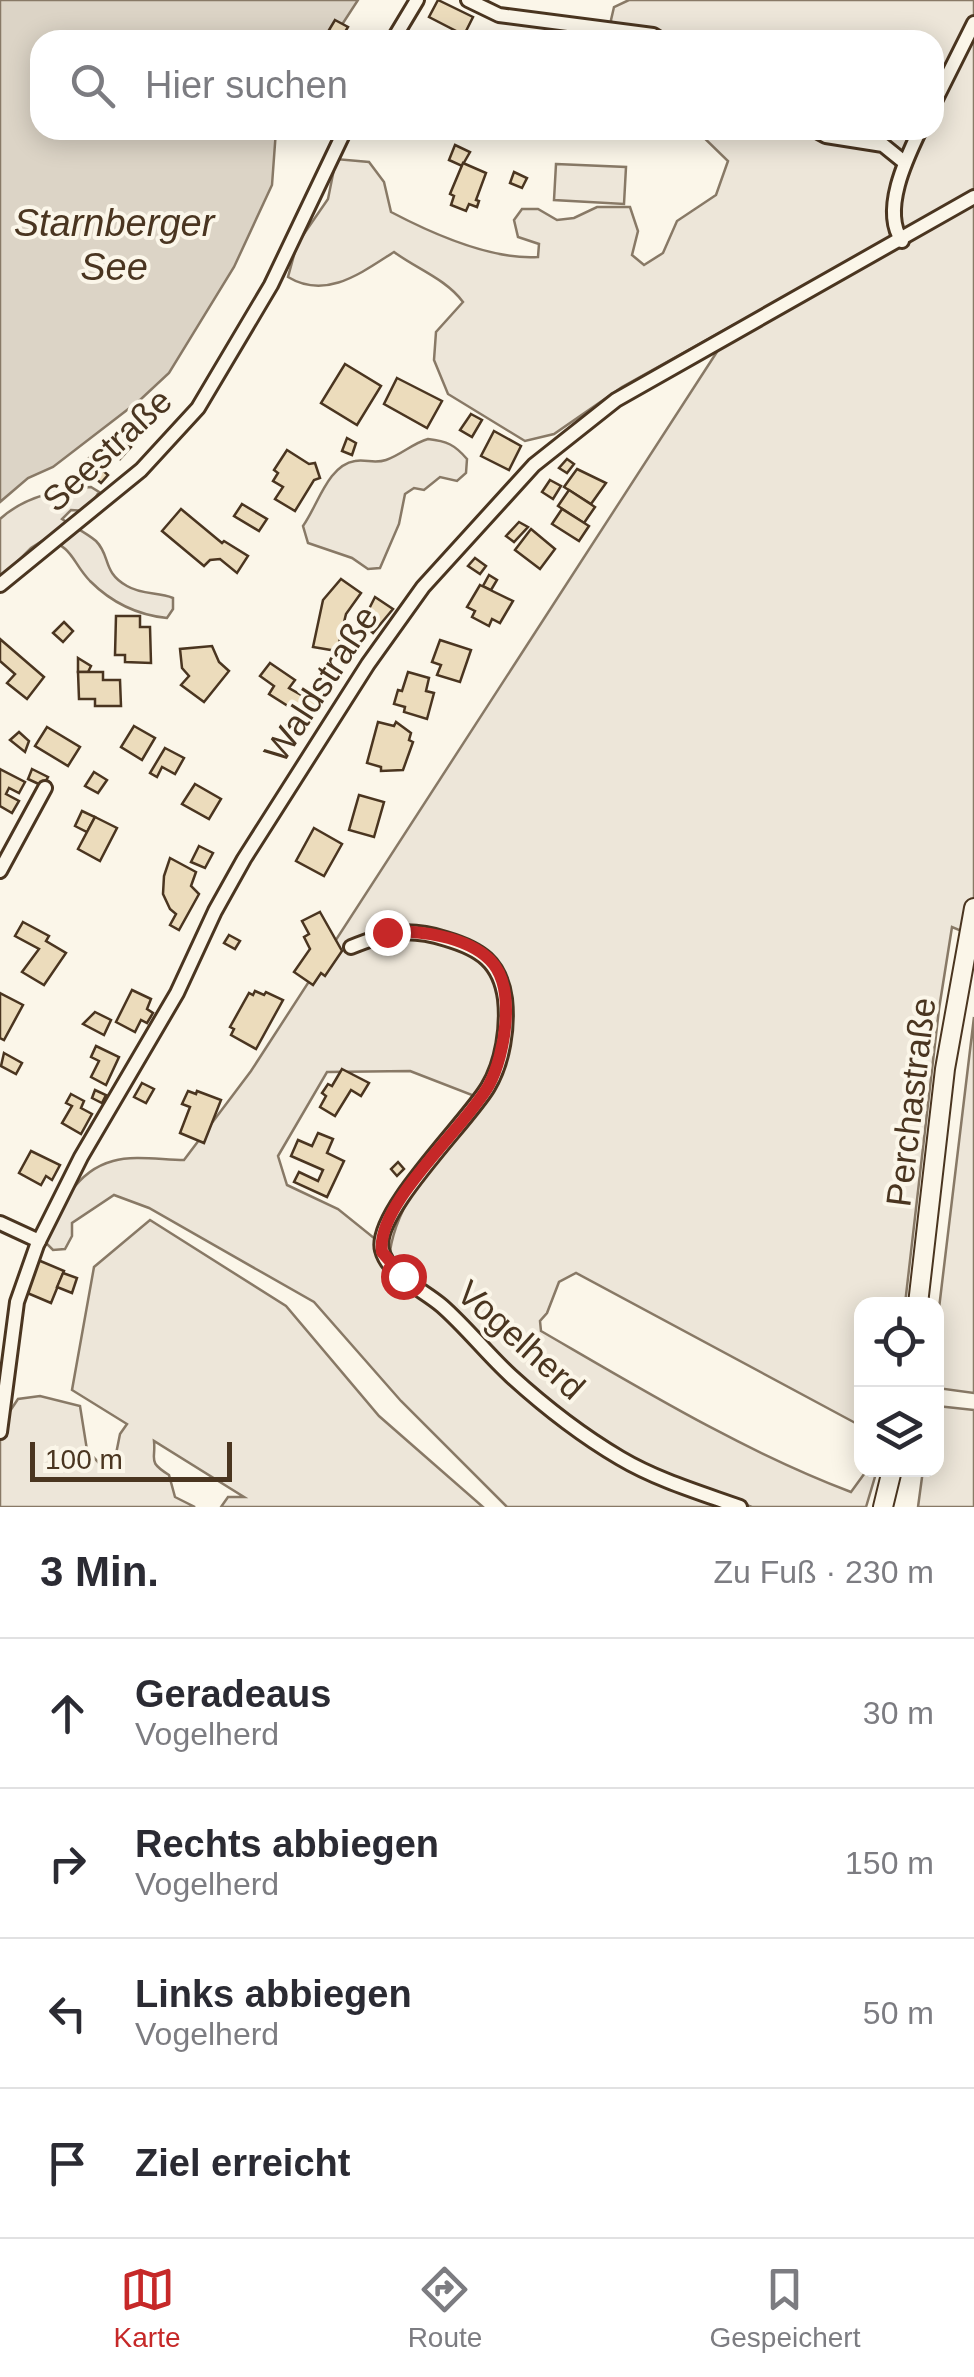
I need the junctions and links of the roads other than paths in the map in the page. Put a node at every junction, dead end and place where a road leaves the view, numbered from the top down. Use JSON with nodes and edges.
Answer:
{"nodes":[{"id":1,"x":418,"y":0,"type":"edge"},
{"id":2,"x":468,"y":0,"type":"edge"},
{"id":3,"x":974,"y":24,"type":"edge"},
{"id":4,"x":399,"y":30,"type":"edge"},
{"id":5,"x":614,"y":30,"type":"edge"},
{"id":6,"x":944,"y":83,"type":"edge"},
{"id":7,"x":340,"y":140,"type":"edge"},
{"id":8,"x":849,"y":140,"type":"edge"},
{"id":9,"x":915,"y":140,"type":"edge"},
{"id":10,"x":904,"y":162,"type":"junction"},
{"id":11,"x":974,"y":197,"type":"edge"},
{"id":12,"x":902,"y":240,"type":"junction"},
{"id":13,"x":0,"y":585,"type":"edge"},
{"id":14,"x":45,"y":788,"type":"dead end"},
{"id":15,"x":0,"y":870,"type":"edge"},
{"id":16,"x":974,"y":908,"type":"edge"},
{"id":17,"x":351,"y":947,"type":"dead end"},
{"id":18,"x":0,"y":1223,"type":"edge"},
{"id":19,"x":39,"y":1241,"type":"junction"},
{"id":20,"x":919,"y":1297,"type":"edge"},
{"id":21,"x":17,"y":1302,"type":"junction"},
{"id":22,"x":0,"y":1313,"type":"edge"},
{"id":23,"x":0,"y":1432,"type":"edge"},
{"id":24,"x":890,"y":1477,"type":"edge"},
{"id":25,"x":740,"y":1507,"type":"edge"},
{"id":26,"x":882,"y":1507,"type":"edge"}],
"edges":[{"from":1,"to":4,"type":"street"},
{"from":2,"to":5,"type":"street"},
{"from":3,"to":6,"type":"street"},
{"from":7,"to":13,"type":"street","name":"Seestraße"},
{"from":8,"to":10,"type":"street"},
{"from":9,"to":10,"type":"street"},
{"from":10,"to":12,"type":"street"},
{"from":11,"to":12,"type":"street","name":"Waldstraße"},
{"from":12,"to":19,"type":"street","name":"Waldstraße"},
{"from":14,"to":15,"type":"street"},
{"from":16,"to":20,"type":"main road","name":"Perchastraße"},
{"from":17,"to":25,"type":"street","name":"Vogelherd"},
{"from":18,"to":19,"type":"street"},
{"from":19,"to":21,"type":"street","name":"Waldstraße"},
{"from":21,"to":22,"type":"street"},
{"from":21,"to":23,"type":"street","name":"Waldstraße"},
{"from":24,"to":26,"type":"main road"}]}
